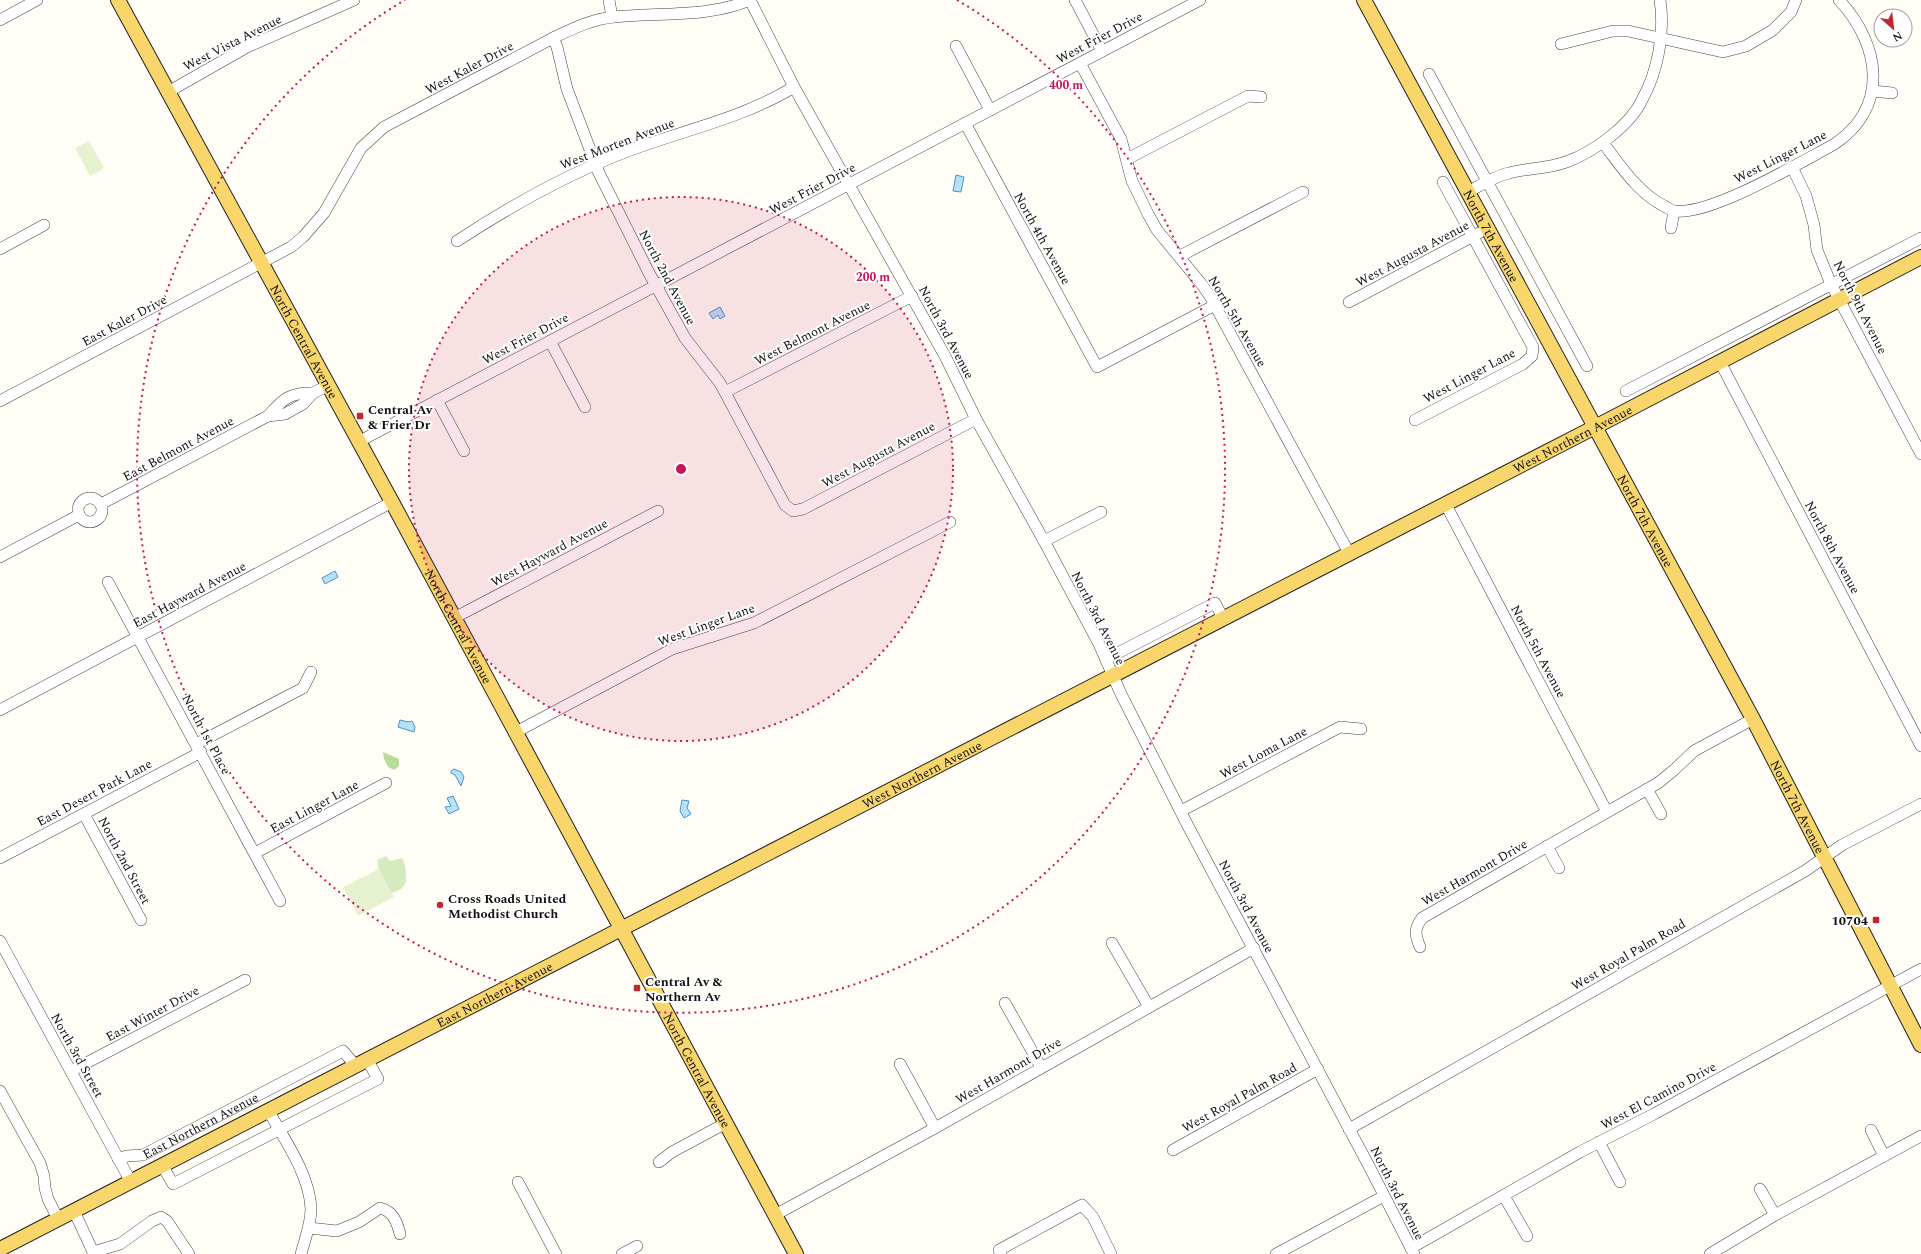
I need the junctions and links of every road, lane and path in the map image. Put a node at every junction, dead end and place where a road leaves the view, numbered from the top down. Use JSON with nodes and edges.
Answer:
{"nodes":[{"id":1,"x":37,"y":0,"type":"edge"},
{"id":2,"x":118,"y":0,"type":"edge"},
{"id":3,"x":354,"y":0,"type":"edge"},
{"id":4,"x":609,"y":0,"type":"edge"},
{"id":5,"x":750,"y":0,"type":"edge"},
{"id":6,"x":1075,"y":0,"type":"edge"},
{"id":7,"x":1200,"y":0,"type":"edge"},
{"id":8,"x":1364,"y":0,"type":"edge"},
{"id":9,"x":1660,"y":0,"type":"edge"},
{"id":10,"x":1796,"y":0,"type":"edge"},
{"id":11,"x":1839,"y":0,"type":"edge"},
{"id":12,"x":612,"y":17,"type":"junction"},
{"id":13,"x":0,"y":20,"type":"edge"},
{"id":14,"x":553,"y":38,"type":"junction"},
{"id":15,"x":1660,"y":38,"type":"junction"},
{"id":16,"x":1561,"y":44,"type":"dead end"},
{"id":17,"x":956,"y":46,"type":"dead end"},
{"id":18,"x":1102,"y":51,"type":"junction"},
{"id":19,"x":1080,"y":63,"type":"junction"},
{"id":20,"x":1429,"y":74,"type":"dead end"},
{"id":21,"x":794,"y":87,"type":"junction"},
{"id":22,"x":1874,"y":91,"type":"junction"},
{"id":23,"x":168,"y":92,"type":"junction"},
{"id":24,"x":1892,"y":93,"type":"dead end"},
{"id":25,"x":1261,"y":97,"type":"dead end"},
{"id":26,"x":990,"y":110,"type":"junction"},
{"id":27,"x":965,"y":123,"type":"junction"},
{"id":28,"x":1603,"y":143,"type":"junction"},
{"id":29,"x":1127,"y":159,"type":"junction"},
{"id":30,"x":596,"y":164,"type":"junction"},
{"id":31,"x":1792,"y":167,"type":"junction"},
{"id":32,"x":1488,"y":181,"type":"junction"},
{"id":33,"x":1443,"y":182,"type":"dead end"},
{"id":34,"x":849,"y":185,"type":"junction"},
{"id":35,"x":1303,"y":192,"type":"dead end"},
{"id":36,"x":1468,"y":192,"type":"junction"},
{"id":37,"x":1674,"y":211,"type":"junction"},
{"id":38,"x":44,"y":225,"type":"dead end"},
{"id":39,"x":1672,"y":228,"type":"dead end"},
{"id":40,"x":1488,"y":229,"type":"junction"},
{"id":41,"x":1473,"y":236,"type":"junction"},
{"id":42,"x":1921,"y":238,"type":"edge"},
{"id":43,"x":457,"y":242,"type":"dead end"},
{"id":44,"x":0,"y":249,"type":"edge"},
{"id":45,"x":1180,"y":256,"type":"junction"},
{"id":46,"x":1921,"y":257,"type":"edge"},
{"id":47,"x":261,"y":264,"type":"junction"},
{"id":48,"x":1831,"y":284,"type":"junction"},
{"id":49,"x":656,"y":285,"type":"junction"},
{"id":50,"x":912,"y":296,"type":"junction"},
{"id":51,"x":1839,"y":298,"type":"junction"},
{"id":52,"x":1349,"y":302,"type":"dead end"},
{"id":53,"x":1215,"y":305,"type":"junction"},
{"id":54,"x":550,"y":341,"type":"junction"},
{"id":55,"x":1720,"y":362,"type":"junction"},
{"id":56,"x":1587,"y":366,"type":"dead end"},
{"id":57,"x":328,"y":386,"type":"junction"},
{"id":58,"x":1626,"y":391,"type":"dead end"},
{"id":59,"x":725,"y":392,"type":"junction"},
{"id":60,"x":0,"y":400,"type":"edge"},
{"id":61,"x":437,"y":400,"type":"junction"},
{"id":62,"x":585,"y":407,"type":"dead end"},
{"id":63,"x":976,"y":419,"type":"junction"},
{"id":64,"x":1415,"y":420,"type":"dead end"},
{"id":65,"x":1595,"y":427,"type":"junction"},
{"id":66,"x":358,"y":442,"type":"junction"},
{"id":67,"x":464,"y":451,"type":"dead end"},
{"id":68,"x":1921,"y":454,"type":"edge"},
{"id":69,"x":392,"y":502,"type":"junction"},
{"id":70,"x":1445,"y":503,"type":"junction"},
{"id":71,"x":101,"y":504,"type":"junction"},
{"id":72,"x":658,"y":511,"type":"dead end"},
{"id":73,"x":793,"y":511,"type":"joint"},
{"id":74,"x":1101,"y":512,"type":"dead end"},
{"id":75,"x":79,"y":516,"type":"junction"},
{"id":76,"x":950,"y":522,"type":"dead end"},
{"id":77,"x":1044,"y":541,"type":"junction"},
{"id":78,"x":1348,"y":553,"type":"junction"},
{"id":79,"x":0,"y":557,"type":"edge"},
{"id":80,"x":108,"y":582,"type":"dead end"},
{"id":81,"x":454,"y":618,"type":"junction"},
{"id":82,"x":1223,"y":618,"type":"junction"},
{"id":83,"x":138,"y":637,"type":"junction"},
{"id":84,"x":1106,"y":659,"type":"junction"},
{"id":85,"x":311,"y":672,"type":"dead end"},
{"id":86,"x":1113,"y":675,"type":"junction"},
{"id":87,"x":0,"y":710,"type":"edge"},
{"id":88,"x":1753,"y":719,"type":"junction"},
{"id":89,"x":1361,"y":729,"type":"dead end"},
{"id":90,"x":516,"y":732,"type":"junction"},
{"id":91,"x":1921,"y":746,"type":"edge"},
{"id":92,"x":198,"y":748,"type":"junction"},
{"id":93,"x":386,"y":783,"type":"dead end"},
{"id":94,"x":1647,"y":789,"type":"junction"},
{"id":95,"x":1921,"y":804,"type":"edge"},
{"id":96,"x":1181,"y":811,"type":"junction"},
{"id":97,"x":1606,"y":812,"type":"junction"},
{"id":98,"x":84,"y":814,"type":"junction"},
{"id":99,"x":1661,"y":814,"type":"dead end"},
{"id":100,"x":1548,"y":846,"type":"junction"},
{"id":101,"x":255,"y":853,"type":"junction"},
{"id":102,"x":1823,"y":857,"type":"junction"},
{"id":103,"x":0,"y":858,"type":"edge"},
{"id":104,"x":1559,"y":868,"type":"dead end"},
{"id":105,"x":280,"y":900,"type":"dead end"},
{"id":106,"x":141,"y":920,"type":"dead end"},
{"id":107,"x":620,"y":929,"type":"junction"},
{"id":108,"x":1112,"y":943,"type":"dead end"},
{"id":109,"x":1,"y":946,"type":"edge"},
{"id":110,"x":1420,"y":947,"type":"dead end"},
{"id":111,"x":1254,"y":948,"type":"junction"},
{"id":112,"x":1921,"y":970,"type":"edge"},
{"id":113,"x":245,"y":980,"type":"dead end"},
{"id":114,"x":1890,"y":986,"type":"junction"},
{"id":115,"x":1005,"y":1003,"type":"dead end"},
{"id":116,"x":1149,"y":1007,"type":"junction"},
{"id":117,"x":1921,"y":1045,"type":"edge"},
{"id":118,"x":361,"y":1062,"type":"junction"},
{"id":119,"x":900,"y":1064,"type":"dead end"},
{"id":120,"x":1041,"y":1067,"type":"junction"},
{"id":121,"x":1318,"y":1069,"type":"junction"},
{"id":122,"x":71,"y":1071,"type":"junction"},
{"id":123,"x":0,"y":1091,"type":"edge"},
{"id":124,"x":268,"y":1110,"type":"junction"},
{"id":125,"x":726,"y":1123,"type":"junction"},
{"id":126,"x":935,"y":1128,"type":"junction"},
{"id":127,"x":1349,"y":1129,"type":"junction"},
{"id":128,"x":279,"y":1130,"type":"junction"},
{"id":129,"x":1870,"y":1130,"type":"dead end"},
{"id":130,"x":1921,"y":1136,"type":"edge"},
{"id":131,"x":1599,"y":1142,"type":"junction"},
{"id":132,"x":1173,"y":1150,"type":"dead end"},
{"id":133,"x":1884,"y":1156,"type":"junction"},
{"id":134,"x":118,"y":1159,"type":"junction"},
{"id":135,"x":659,"y":1162,"type":"dead end"},
{"id":136,"x":162,"y":1166,"type":"junction"},
{"id":137,"x":131,"y":1182,"type":"junction"},
{"id":138,"x":518,"y":1182,"type":"dead end"},
{"id":139,"x":1620,"y":1182,"type":"dead end"},
{"id":140,"x":1760,"y":1189,"type":"dead end"},
{"id":141,"x":1384,"y":1196,"type":"junction"},
{"id":142,"x":1504,"y":1196,"type":"junction"},
{"id":143,"x":74,"y":1211,"type":"junction"},
{"id":144,"x":776,"y":1215,"type":"junction"},
{"id":145,"x":1775,"y":1215,"type":"junction"},
{"id":146,"x":58,"y":1219,"type":"junction"},
{"id":147,"x":309,"y":1228,"type":"junction"},
{"id":148,"x":400,"y":1234,"type":"dead end"},
{"id":149,"x":1527,"y":1236,"type":"dead end"},
{"id":150,"x":637,"y":1246,"type":"dead end"},
{"id":151,"x":0,"y":1249,"type":"edge"},
{"id":152,"x":1412,"y":1251,"type":"edge"},
{"id":153,"x":1000,"y":1252,"type":"edge"},
{"id":154,"x":94,"y":1253,"type":"edge"},
{"id":155,"x":1280,"y":1253,"type":"edge"},
{"id":156,"x":189,"y":1254,"type":"edge"},
{"id":157,"x":301,"y":1254,"type":"edge"},
{"id":158,"x":556,"y":1254,"type":"edge"},
{"id":159,"x":622,"y":1254,"type":"edge"},
{"id":160,"x":796,"y":1254,"type":"edge"},
{"id":161,"x":1110,"y":1254,"type":"edge"},
{"id":162,"x":1710,"y":1254,"type":"edge"}],
"edges":[{"from":1,"to":13,"type":"street"},
{"from":2,"to":23,"type":"main road","name":"North Central Avenue"},
{"from":3,"to":23,"type":"street","name":"West Vista Avenue"},
{"from":4,"to":12,"type":"street"},
{"from":5,"to":12,"type":"street","name":"West Kaler Drive"},
{"from":5,"to":21,"type":"street","name":"North 3rd Avenue"},
{"from":6,"to":18,"type":"street"},
{"from":7,"to":18,"type":"street","name":"West Frier Drive"},
{"from":8,"to":36,"type":"main road","name":"North 7th Avenue"},
{"from":9,"to":15,"type":"street"},
{"from":10,"to":15,"type":"street"},
{"from":11,"to":22,"type":"street","name":"West Linger Lane"},
{"from":12,"to":14,"type":"street","name":"West Kaler Drive"},
{"from":14,"to":30,"type":"street","name":"North 2nd Avenue"},
{"from":14,"to":47,"type":"street","name":"West Kaler Drive"},
{"from":15,"to":16,"type":"street"},
{"from":15,"to":28,"type":"street"},
{"from":17,"to":26,"type":"street"},
{"from":18,"to":19,"type":"street","name":"West Frier Drive"},
{"from":19,"to":26,"type":"street","name":"West Frier Drive"},
{"from":19,"to":29,"type":"street","name":"North 5th Avenue"},
{"from":20,"to":32,"type":"street","name":"North 7th Avenue"},
{"from":21,"to":30,"type":"street","name":"West Morten Avenue"},
{"from":21,"to":34,"type":"street","name":"North 3rd Avenue"},
{"from":22,"to":24,"type":"street"},
{"from":22,"to":31,"type":"street","name":"West Linger Lane"},
{"from":23,"to":47,"type":"main road","name":"North Central Avenue"},
{"from":25,"to":29,"type":"street"},
{"from":26,"to":27,"type":"street","name":"West Frier Drive"},
{"from":27,"to":34,"type":"street","name":"West Frier Drive"},
{"from":27,"to":53,"type":"street","name":"North 4th Avenue"},
{"from":28,"to":32,"type":"street"},
{"from":28,"to":37,"type":"street"},
{"from":29,"to":45,"type":"street","name":"North 5th Avenue"},
{"from":30,"to":43,"type":"street","name":"West Morten Avenue"},
{"from":30,"to":49,"type":"street","name":"North 2nd Avenue"},
{"from":31,"to":37,"type":"street","name":"West Linger Lane"},
{"from":31,"to":48,"type":"street","name":"North 9th Avenue"},
{"from":32,"to":36,"type":"street"},
{"from":32,"to":56,"type":"street","name":"North 7th Avenue"},
{"from":33,"to":41,"type":"street","name":"West Linger Lane"},
{"from":34,"to":49,"type":"street","name":"West Frier Drive"},
{"from":34,"to":50,"type":"street","name":"North 3rd Avenue"},
{"from":35,"to":45,"type":"street"},
{"from":36,"to":40,"type":"main road","name":"North 7th Avenue"},
{"from":37,"to":39,"type":"street"},
{"from":38,"to":44,"type":"street"},
{"from":40,"to":41,"type":"street","name":"West Augusta Avenue"},
{"from":40,"to":65,"type":"main road","name":"North 7th Avenue"},
{"from":41,"to":52,"type":"street","name":"West Augusta Avenue"},
{"from":41,"to":64,"type":"street","name":"West Linger Lane"},
{"from":42,"to":48,"type":"street","name":"West Northern Avenue"},
{"from":45,"to":53,"type":"street","name":"North 5th Avenue"},
{"from":46,"to":51,"type":"main road","name":"West Northern Avenue"},
{"from":47,"to":57,"type":"main road","name":"North Central Avenue"},
{"from":47,"to":60,"type":"street","name":"East Kaler Drive"},
{"from":48,"to":51,"type":"street","name":"North 9th Avenue"},
{"from":48,"to":58,"type":"street","name":"West Northern Avenue"},
{"from":49,"to":54,"type":"street","name":"West Frier Drive"},
{"from":49,"to":59,"type":"street","name":"North 2nd Avenue"},
{"from":50,"to":59,"type":"street","name":"West Belmont Avenue"},
{"from":50,"to":63,"type":"street","name":"North 3rd Avenue"},
{"from":51,"to":55,"type":"main road","name":"West Northern Avenue"},
{"from":51,"to":68,"type":"street","name":"North 9th Avenue"},
{"from":53,"to":78,"type":"street","name":"North 5th Avenue"},
{"from":54,"to":61,"type":"street","name":"West Frier Drive"},
{"from":54,"to":62,"type":"street"},
{"from":55,"to":65,"type":"main road","name":"West Northern Avenue"},
{"from":55,"to":91,"type":"street","name":"North 8th Avenue"},
{"from":57,"to":66,"type":"main road","name":"North Central Avenue"},
{"from":57,"to":71,"type":"street","name":"East Belmont Avenue"},
{"from":59,"to":73,"type":"street","name":"North 2nd Avenue"},
{"from":61,"to":66,"type":"street","name":"West Frier Drive"},
{"from":61,"to":67,"type":"street"},
{"from":63,"to":73,"type":"street","name":"West Augusta Avenue"},
{"from":63,"to":77,"type":"street","name":"North 3rd Avenue"},
{"from":65,"to":70,"type":"main road","name":"West Northern Avenue"},
{"from":65,"to":88,"type":"main road","name":"North 7th Avenue"},
{"from":66,"to":69,"type":"main road","name":"North Central Avenue"},
{"from":69,"to":81,"type":"main road","name":"North Central Avenue"},
{"from":69,"to":83,"type":"street","name":"East Hayward Avenue"},
{"from":70,"to":78,"type":"main road","name":"West Northern Avenue"},
{"from":70,"to":97,"type":"street","name":"North 5th Avenue"},
{"from":71,"to":75,"type":"street"},
{"from":71,"to":75,"type":"street"},
{"from":72,"to":81,"type":"street","name":"West Hayward Avenue"},
{"from":74,"to":77,"type":"street"},
{"from":75,"to":79,"type":"street"},
{"from":76,"to":90,"type":"street","name":"West Linger Lane"},
{"from":77,"to":84,"type":"street","name":"North 3rd Avenue"},
{"from":78,"to":82,"type":"main road","name":"West Northern Avenue"},
{"from":80,"to":83,"type":"street","name":"North 1st Place"},
{"from":81,"to":90,"type":"main road","name":"North Central Avenue"},
{"from":82,"to":84,"type":"street"},
{"from":82,"to":86,"type":"main road","name":"West Northern Avenue"},
{"from":83,"to":87,"type":"street","name":"East Hayward Avenue"},
{"from":83,"to":92,"type":"street","name":"North 1st Place"},
{"from":84,"to":86,"type":"street","name":"North 3rd Avenue"},
{"from":85,"to":92,"type":"street","name":"East Desert Park Lane"},
{"from":86,"to":96,"type":"street","name":"North 3rd Avenue"},
{"from":86,"to":107,"type":"main road","name":"West Northern Avenue"},
{"from":88,"to":94,"type":"street","name":"West Harmont Drive"},
{"from":88,"to":102,"type":"main road","name":"North 7th Avenue"},
{"from":89,"to":96,"type":"street","name":"West Loma Lane"},
{"from":90,"to":107,"type":"main road","name":"North Central Avenue"},
{"from":92,"to":98,"type":"street","name":"East Desert Park Lane"},
{"from":92,"to":101,"type":"street","name":"North 1st Place"},
{"from":93,"to":101,"type":"street","name":"East Linger Lane"},
{"from":94,"to":97,"type":"street","name":"West Harmont Drive"},
{"from":94,"to":99,"type":"street"},
{"from":95,"to":102,"type":"street","name":"West Royal Palm Road"},
{"from":96,"to":111,"type":"street","name":"North 3rd Avenue"},
{"from":97,"to":100,"type":"street","name":"West Harmont Drive"},
{"from":98,"to":103,"type":"street","name":"East Desert Park Lane"},
{"from":98,"to":106,"type":"street","name":"North 2nd Street"},
{"from":100,"to":104,"type":"street","name":"West Harmont Drive"},
{"from":100,"to":110,"type":"street","name":"West Harmont Drive"},
{"from":101,"to":105,"type":"street","name":"North 1st Place"},
{"from":102,"to":114,"type":"main road","name":"North 7th Avenue"},
{"from":102,"to":127,"type":"street","name":"West Royal Palm Road"},
{"from":107,"to":118,"type":"main road","name":"East Northern Avenue"},
{"from":107,"to":125,"type":"main road","name":"North Central Avenue"},
{"from":108,"to":116,"type":"street"},
{"from":109,"to":122,"type":"street","name":"North 3rd Street"},
{"from":111,"to":116,"type":"street","name":"West Harmont Drive"},
{"from":111,"to":121,"type":"street","name":"North 3rd Avenue"},
{"from":112,"to":114,"type":"street","name":"West El Camino Drive"},
{"from":113,"to":122,"type":"street","name":"East Winter Drive"},
{"from":114,"to":117,"type":"main road","name":"North 7th Avenue"},
{"from":114,"to":131,"type":"street","name":"West El Camino Drive"},
{"from":115,"to":120,"type":"street"},
{"from":116,"to":120,"type":"street","name":"West Harmont Drive"},
{"from":118,"to":124,"type":"main road","name":"East Northern Avenue"},
{"from":118,"to":128,"type":"street","name":"East Northern Avenue"},
{"from":118,"to":134,"type":"street","name":"East Northern Avenue"},
{"from":119,"to":126,"type":"street"},
{"from":120,"to":126,"type":"street","name":"West Harmont Drive"},
{"from":121,"to":127,"type":"street","name":"North 3rd Avenue"},
{"from":121,"to":132,"type":"street","name":"West Royal Palm Road"},
{"from":122,"to":134,"type":"street","name":"North 3rd Street"},
{"from":123,"to":146,"type":"street"},
{"from":124,"to":128,"type":"street"},
{"from":124,"to":136,"type":"main road","name":"East Northern Avenue"},
{"from":125,"to":135,"type":"street"},
{"from":125,"to":144,"type":"main road","name":"North Central Avenue"},
{"from":126,"to":144,"type":"street","name":"West Harmont Drive"},
{"from":127,"to":141,"type":"street","name":"North 3rd Avenue"},
{"from":128,"to":136,"type":"street","name":"East Northern Avenue"},
{"from":128,"to":147,"type":"street"},
{"from":129,"to":133,"type":"street"},
{"from":130,"to":133,"type":"street"},
{"from":131,"to":139,"type":"street","name":"West El Camino Drive"},
{"from":131,"to":142,"type":"street","name":"West El Camino Drive"},
{"from":133,"to":145,"type":"street"},
{"from":134,"to":137,"type":"street","name":"North 3rd Street"},
{"from":136,"to":137,"type":"main road","name":"East Northern Avenue"},
{"from":137,"to":143,"type":"main road","name":"East Northern Avenue"},
{"from":138,"to":158,"type":"street"},
{"from":140,"to":145,"type":"street"},
{"from":141,"to":152,"type":"street","name":"North 3rd Avenue"},
{"from":141,"to":155,"type":"street"},
{"from":142,"to":149,"type":"street"},
{"from":142,"to":152,"type":"street","name":"West El Camino Drive"},
{"from":143,"to":146,"type":"main road","name":"East Northern Avenue"},
{"from":143,"to":154,"type":"street"},
{"from":144,"to":160,"type":"main road","name":"North Central Avenue"},
{"from":145,"to":162,"type":"street"},
{"from":146,"to":151,"type":"main road","name":"East Northern Avenue"},
{"from":147,"to":148,"type":"street"},
{"from":147,"to":157,"type":"street"},
{"from":150,"to":159,"type":"street"},
{"from":153,"to":161,"type":"street"},
{"from":154,"to":156,"type":"street"}]}
